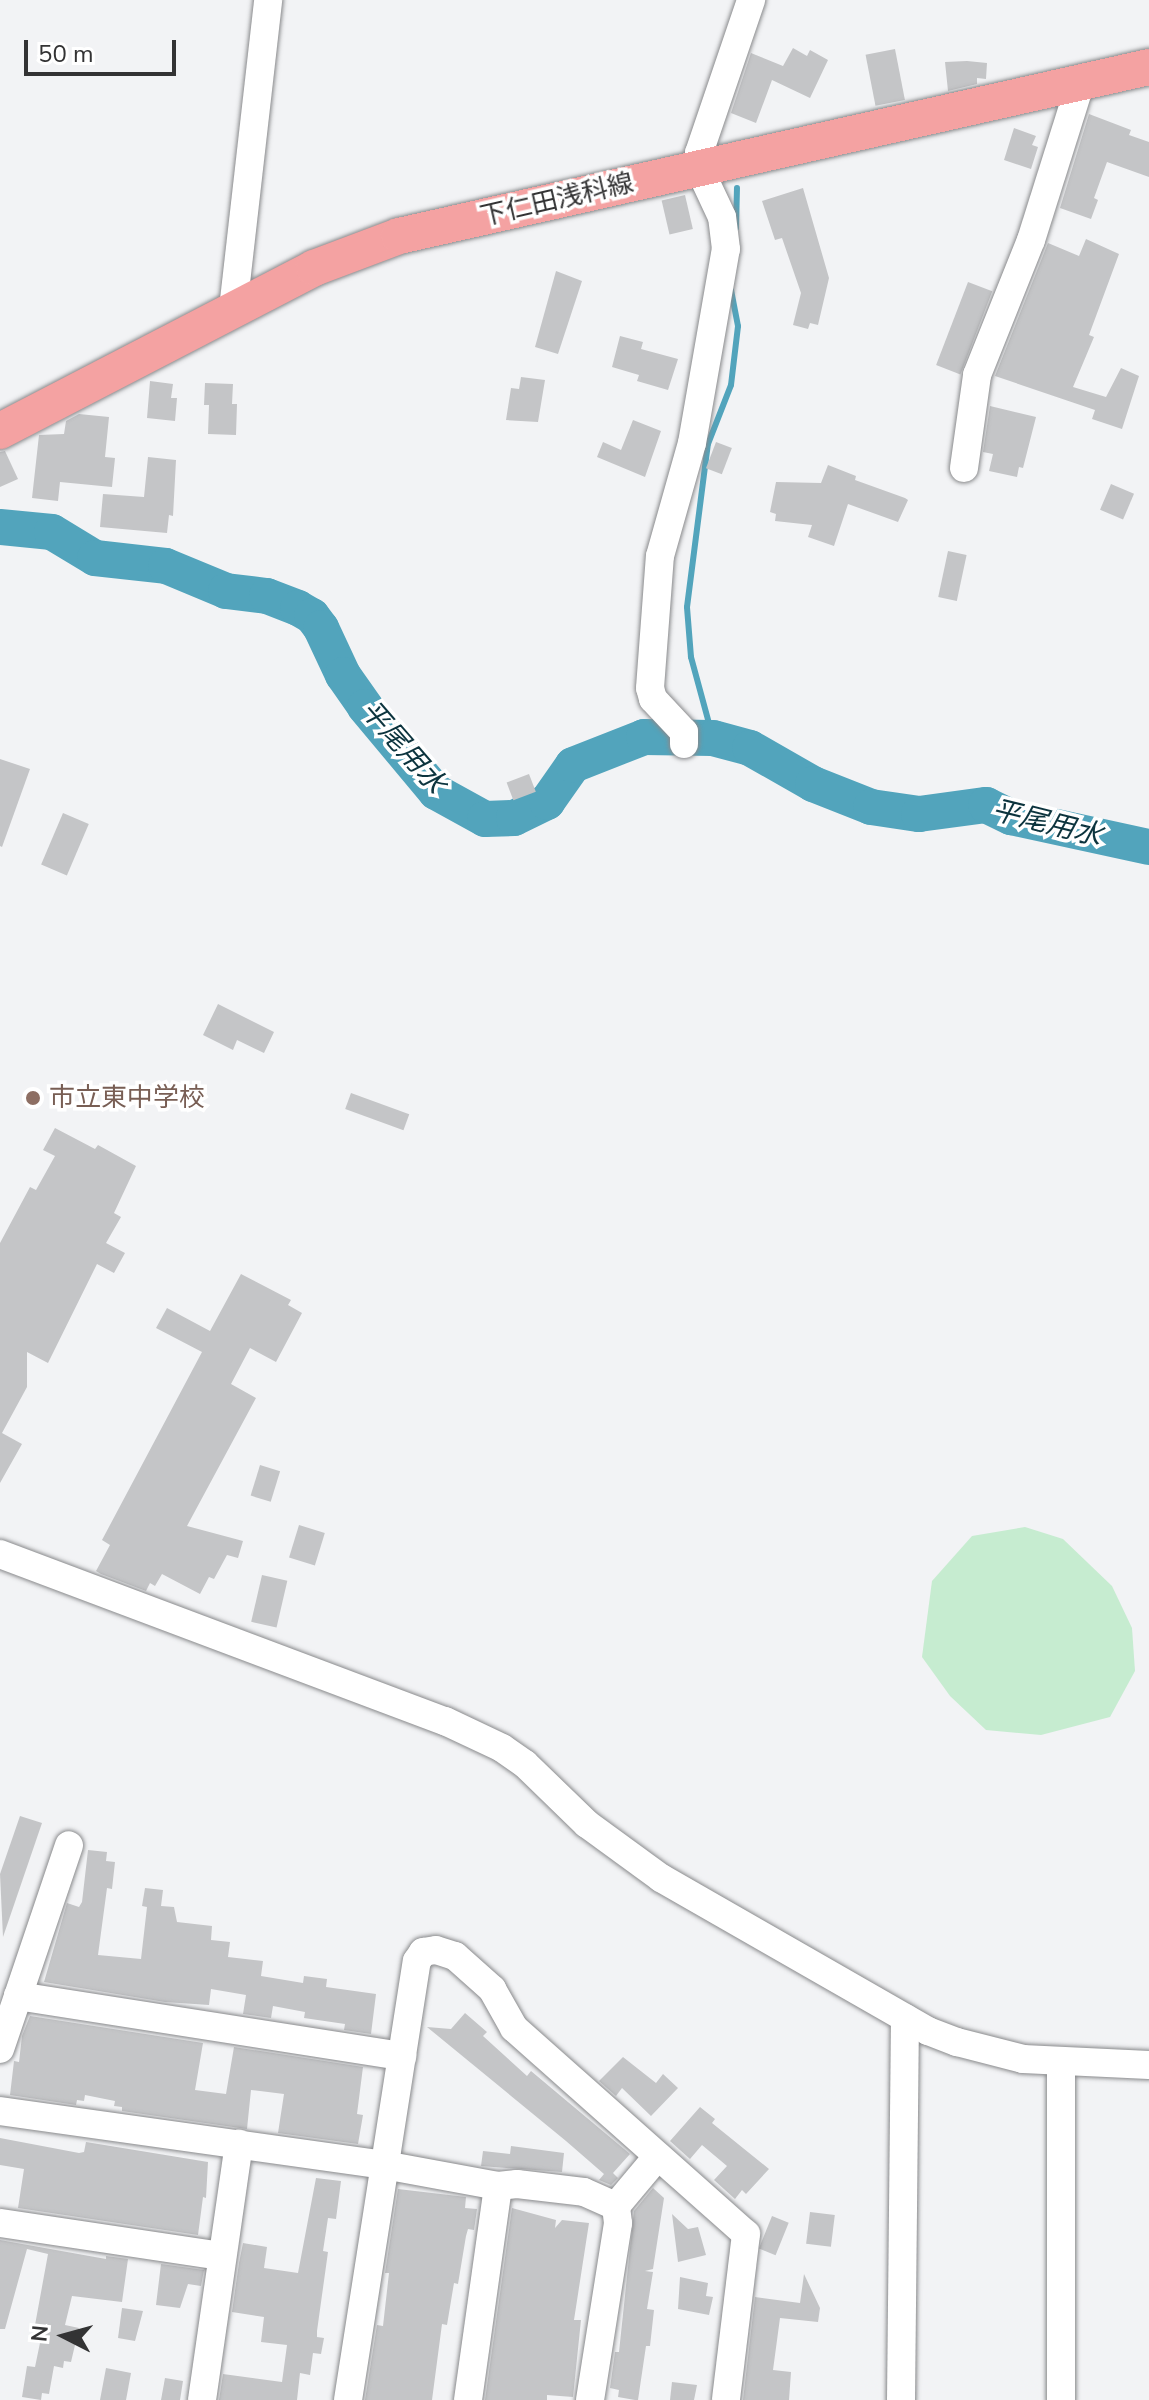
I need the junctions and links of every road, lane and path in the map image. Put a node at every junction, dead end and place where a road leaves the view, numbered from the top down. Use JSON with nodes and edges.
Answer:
{"nodes":[{"id":1,"x":268,"y":0,"type":"edge"},
{"id":2,"x":751,"y":0,"type":"edge"},
{"id":3,"x":1149,"y":67,"type":"edge"},
{"id":4,"x":1080,"y":85,"type":"junction"},
{"id":5,"x":699,"y":168,"type":"junction"},
{"id":6,"x":233,"y":309,"type":"junction"},
{"id":7,"x":0,"y":431,"type":"edge"},
{"id":8,"x":964,"y":468,"type":"dead end"},
{"id":9,"x":684,"y":738,"type":"dead end"},
{"id":10,"x":0,"y":1554,"type":"edge"},
{"id":11,"x":69,"y":1845,"type":"dead end"},
{"id":12,"x":18,"y":1996,"type":"junction"},
{"id":13,"x":905,"y":2018,"type":"junction"},
{"id":14,"x":0,"y":2049,"type":"edge"},
{"id":15,"x":402,"y":2056,"type":"junction"},
{"id":16,"x":1061,"y":2063,"type":"junction"},
{"id":17,"x":1149,"y":2065,"type":"edge"},
{"id":18,"x":0,"y":2111,"type":"edge"},
{"id":19,"x":239,"y":2144,"type":"junction"},
{"id":20,"x":657,"y":2157,"type":"junction"},
{"id":21,"x":384,"y":2165,"type":"junction"},
{"id":22,"x":498,"y":2186,"type":"junction"},
{"id":23,"x":616,"y":2206,"type":"junction"},
{"id":24,"x":0,"y":2223,"type":"edge"},
{"id":25,"x":222,"y":2256,"type":"junction"},
{"id":26,"x":202,"y":2400,"type":"edge"},
{"id":27,"x":348,"y":2400,"type":"edge"},
{"id":28,"x":468,"y":2400,"type":"edge"},
{"id":29,"x":590,"y":2400,"type":"edge"},
{"id":30,"x":726,"y":2400,"type":"edge"},
{"id":31,"x":901,"y":2400,"type":"edge"},
{"id":32,"x":1061,"y":2400,"type":"edge"}],
"edges":[{"from":1,"to":6,"type":"street"},
{"from":2,"to":5,"type":"street"},
{"from":3,"to":4,"type":"main road","name":"下仁田浅科線"},
{"from":4,"to":5,"type":"main road","name":"下仁田浅科線"},
{"from":4,"to":8,"type":"street"},
{"from":5,"to":6,"type":"main road","name":"下仁田浅科線"},
{"from":5,"to":9,"type":"street"},
{"from":6,"to":7,"type":"main road","name":"下仁田浅科線"},
{"from":10,"to":13,"type":"street"},
{"from":11,"to":12,"type":"street"},
{"from":12,"to":14,"type":"street"},
{"from":12,"to":15,"type":"street"},
{"from":13,"to":16,"type":"street"},
{"from":13,"to":31,"type":"street"},
{"from":15,"to":20,"type":"street"},
{"from":15,"to":21,"type":"street"},
{"from":16,"to":17,"type":"street"},
{"from":16,"to":32,"type":"street"},
{"from":18,"to":19,"type":"street"},
{"from":19,"to":21,"type":"street"},
{"from":19,"to":25,"type":"street"},
{"from":20,"to":23,"type":"street"},
{"from":20,"to":30,"type":"street"},
{"from":21,"to":22,"type":"street"},
{"from":21,"to":27,"type":"street"},
{"from":22,"to":23,"type":"street"},
{"from":22,"to":28,"type":"street"},
{"from":23,"to":29,"type":"street"},
{"from":24,"to":25,"type":"street"},
{"from":25,"to":26,"type":"street"}]}
